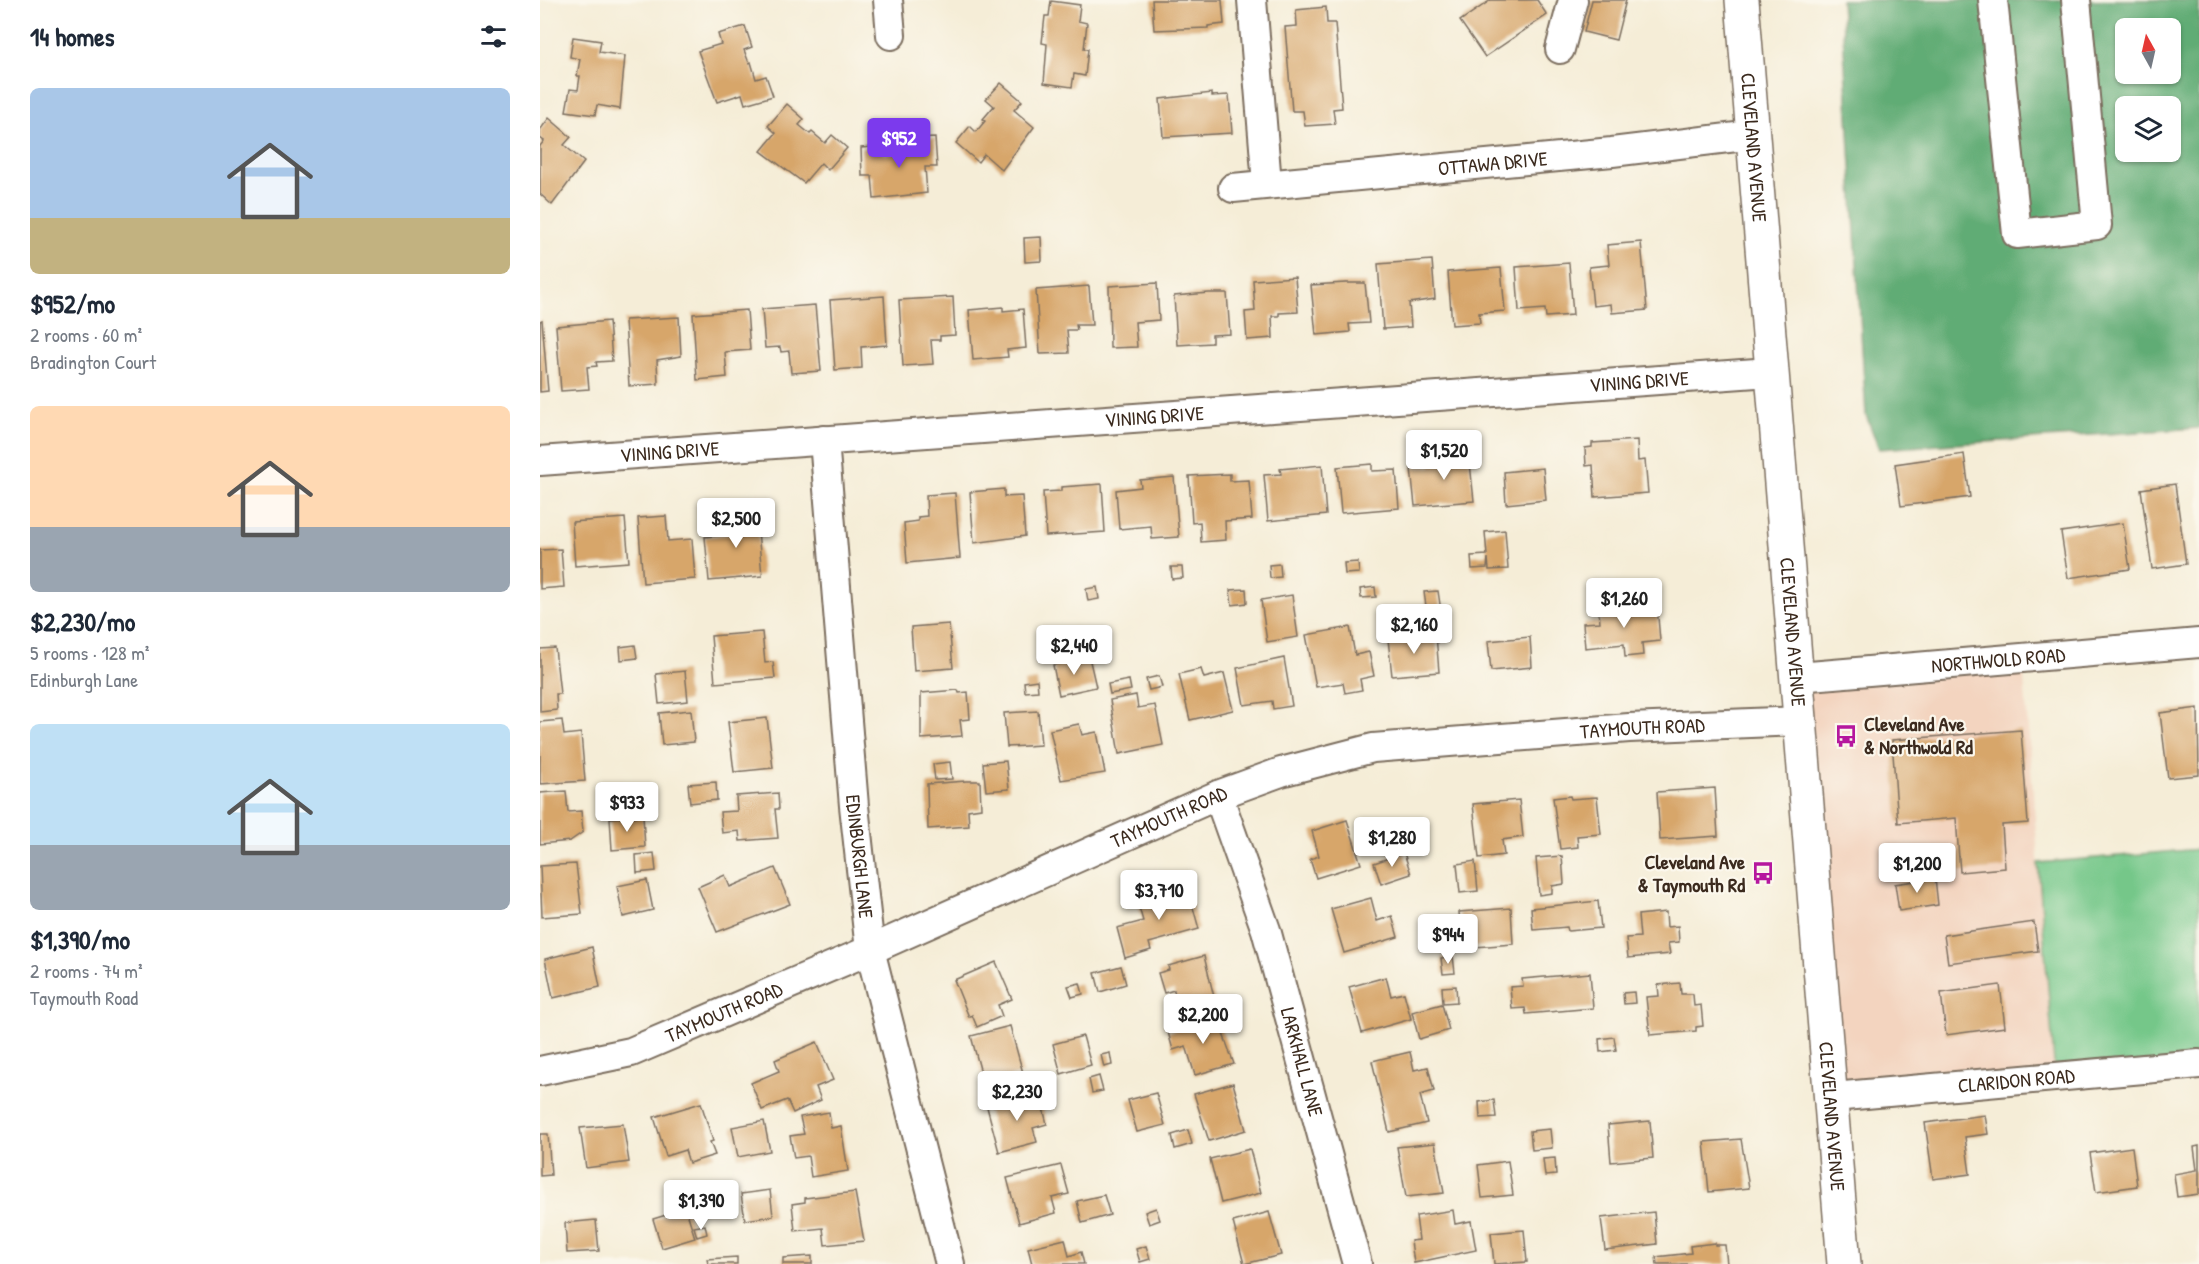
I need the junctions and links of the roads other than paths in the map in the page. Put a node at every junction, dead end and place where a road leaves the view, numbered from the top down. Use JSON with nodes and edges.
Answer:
{"nodes":[{"id":1,"x":888,"y":0,"type":"edge"},
{"id":2,"x":1252,"y":0,"type":"edge"},
{"id":3,"x":1574,"y":0,"type":"edge"},
{"id":4,"x":1742,"y":0,"type":"edge"},
{"id":5,"x":1993,"y":0,"type":"edge"},
{"id":6,"x":2076,"y":0,"type":"edge"},
{"id":7,"x":891,"y":35,"type":"dead end"},
{"id":8,"x":1560,"y":49,"type":"dead end"},
{"id":9,"x":1753,"y":135,"type":"junction"},
{"id":10,"x":1267,"y":184,"type":"junction"},
{"id":11,"x":1233,"y":188,"type":"dead end"},
{"id":12,"x":1770,"y":372,"type":"junction"},
{"id":13,"x":824,"y":440,"type":"junction"},
{"id":14,"x":540,"y":461,"type":"edge"},
{"id":15,"x":2199,"y":643,"type":"edge"},
{"id":16,"x":1798,"y":677,"type":"junction"},
{"id":17,"x":1800,"y":720,"type":"junction"},
{"id":18,"x":1218,"y":795,"type":"junction"},
{"id":19,"x":870,"y":950,"type":"junction"},
{"id":20,"x":2199,"y":1064,"type":"edge"},
{"id":21,"x":540,"y":1071,"type":"edge"},
{"id":22,"x":1833,"y":1097,"type":"junction"},
{"id":23,"x":950,"y":1264,"type":"edge"},
{"id":24,"x":1357,"y":1264,"type":"edge"},
{"id":25,"x":1844,"y":1264,"type":"edge"}],
"edges":[{"from":1,"to":7,"type":"street"},
{"from":2,"to":10,"type":"street"},
{"from":3,"to":8,"type":"street"},
{"from":4,"to":9,"type":"main road","name":"CLEVELAND AVENUE"},
{"from":5,"to":6,"type":"street"},
{"from":9,"to":10,"type":"street","name":"OTTAWA DRIVE"},
{"from":9,"to":12,"type":"main road","name":"CLEVELAND AVENUE"},
{"from":10,"to":11,"type":"street","name":"OTTAWA DRIVE"},
{"from":12,"to":13,"type":"street","name":"VINING DRIVE"},
{"from":12,"to":16,"type":"main road","name":"CLEVELAND AVENUE"},
{"from":13,"to":14,"type":"street","name":"VINING DRIVE"},
{"from":13,"to":19,"type":"street","name":"EDINBURGH LANE"},
{"from":15,"to":16,"type":"street","name":"NORTHWOLD ROAD"},
{"from":16,"to":17,"type":"main road","name":"CLEVELAND AVENUE"},
{"from":17,"to":18,"type":"street","name":"TAYMOUTH ROAD"},
{"from":17,"to":22,"type":"main road","name":"CLEVELAND AVENUE"},
{"from":18,"to":19,"type":"street","name":"TAYMOUTH ROAD"},
{"from":18,"to":24,"type":"street","name":"LARKHALL LANE"},
{"from":19,"to":21,"type":"street","name":"TAYMOUTH ROAD"},
{"from":19,"to":23,"type":"street","name":"EDINBURGH LANE"},
{"from":20,"to":22,"type":"street","name":"CLARIDON ROAD"},
{"from":22,"to":25,"type":"main road","name":"CLEVELAND AVENUE"}]}
